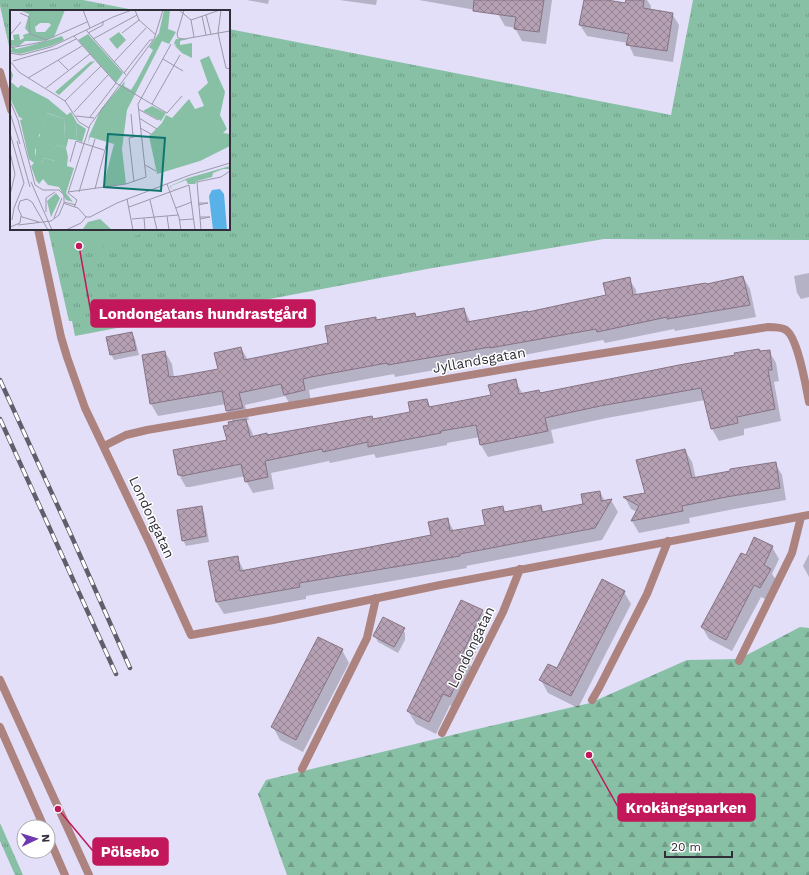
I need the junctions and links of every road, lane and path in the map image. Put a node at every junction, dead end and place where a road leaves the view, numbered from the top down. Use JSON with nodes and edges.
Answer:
{"nodes":[{"id":1,"x":0,"y":72,"type":"edge"},
{"id":2,"x":10,"y":107,"type":"edge"},
{"id":3,"x":38,"y":230,"type":"edge"},
{"id":4,"x":808,"y":390,"type":"edge"},
{"id":5,"x":809,"y":402,"type":"edge"},
{"id":6,"x":104,"y":446,"type":"junction"},
{"id":7,"x":805,"y":516,"type":"edge"},
{"id":8,"x":668,"y":541,"type":"junction"},
{"id":9,"x":520,"y":570,"type":"junction"},
{"id":10,"x":376,"y":598,"type":"junction"},
{"id":11,"x":739,"y":661,"type":"dead end"},
{"id":12,"x":0,"y":680,"type":"edge"},
{"id":13,"x":592,"y":700,"type":"dead end"},
{"id":14,"x":0,"y":727,"type":"edge"},
{"id":15,"x":442,"y":733,"type":"dead end"},
{"id":16,"x":302,"y":769,"type":"dead end"},
{"id":17,"x":40,"y":819,"type":"edge"},
{"id":18,"x":56,"y":854,"type":"edge"},
{"id":19,"x":65,"y":875,"type":"edge"},
{"id":20,"x":89,"y":875,"type":"edge"}],
"edges":[{"from":1,"to":2,"type":"street"},
{"from":3,"to":6,"type":"street","name":"Londongatan"},
{"from":4,"to":5,"type":"street","name":"Jyllandsgatan"},
{"from":4,"to":6,"type":"street","name":"Jyllandsgatan"},
{"from":6,"to":10,"type":"street","name":"Londongatan"},
{"from":7,"to":8,"type":"street","name":"Londongatan"},
{"from":7,"to":11,"type":"street","name":"Londongatan"},
{"from":8,"to":9,"type":"street","name":"Londongatan"},
{"from":8,"to":13,"type":"street"},
{"from":9,"to":10,"type":"street","name":"Londongatan"},
{"from":9,"to":15,"type":"street","name":"Londongatan"},
{"from":10,"to":16,"type":"street"},
{"from":12,"to":20,"type":"street"},
{"from":14,"to":17,"type":"street"},
{"from":18,"to":19,"type":"street"}]}
